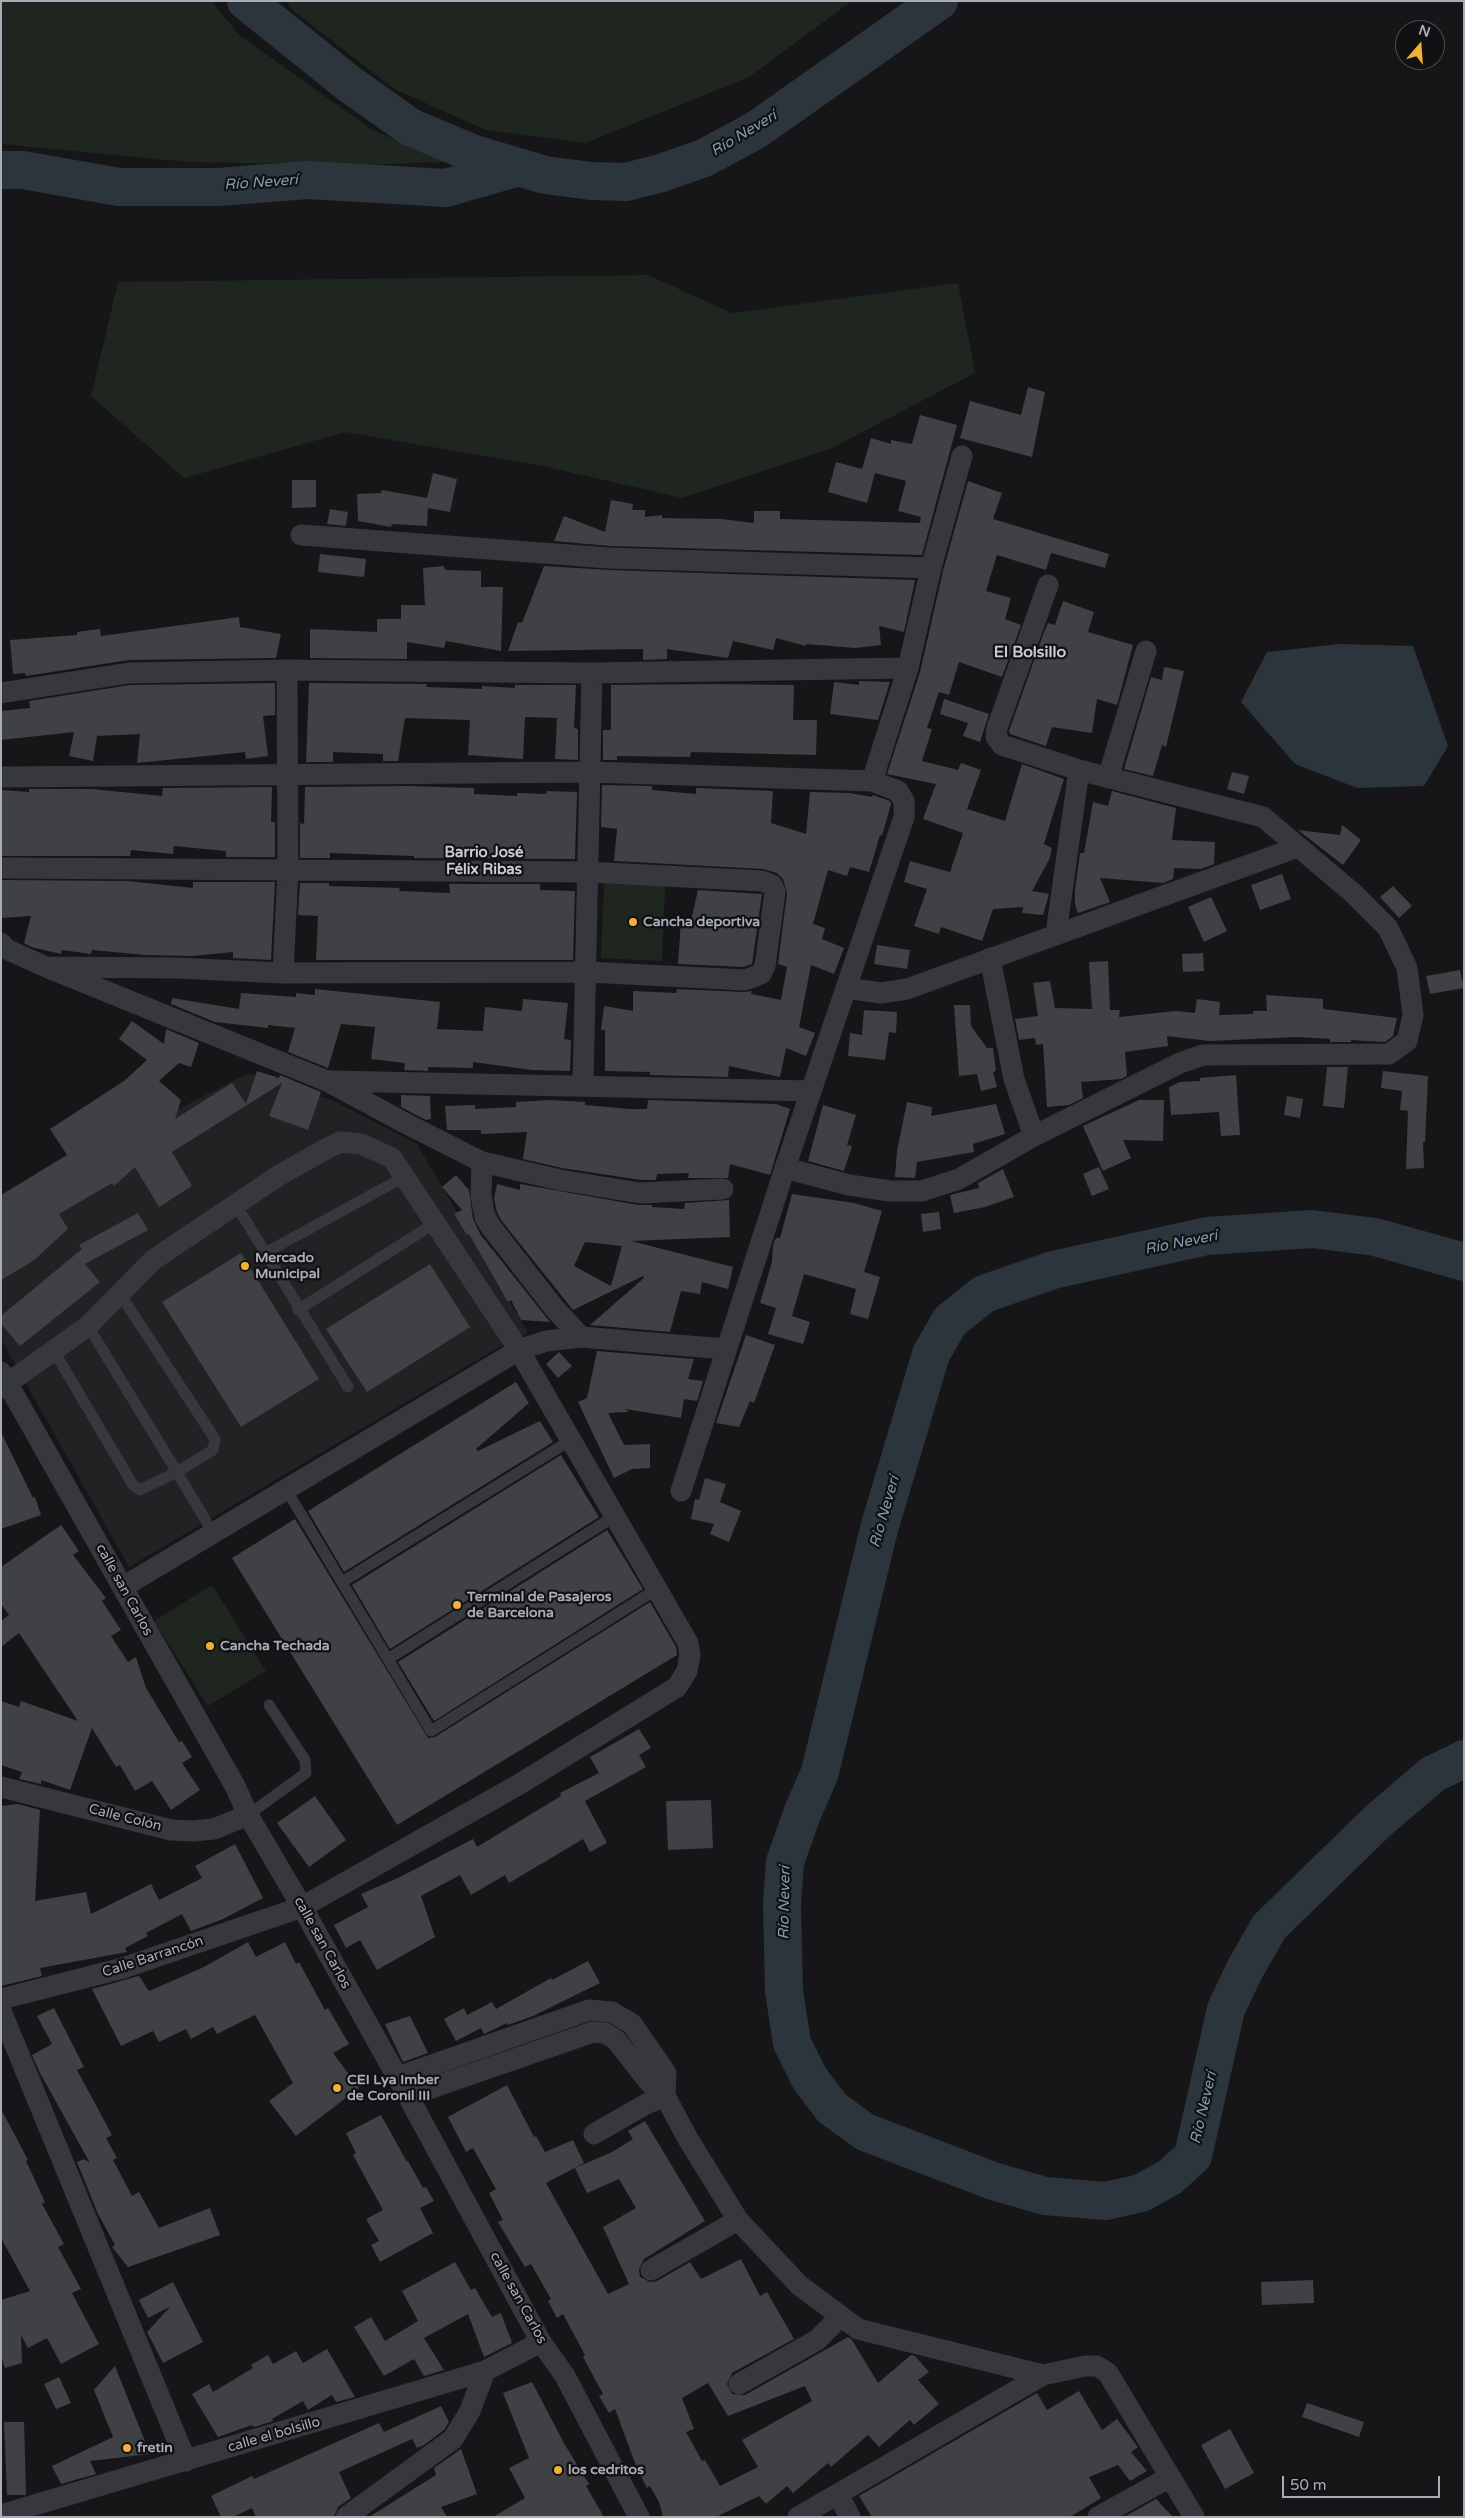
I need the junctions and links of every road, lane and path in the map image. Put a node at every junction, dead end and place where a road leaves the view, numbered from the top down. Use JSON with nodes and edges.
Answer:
{"nodes":[{"id":1,"x":962,"y":456,"type":"dead end"},
{"id":2,"x":301,"y":535,"type":"dead end"},
{"id":3,"x":931,"y":568,"type":"junction"},
{"id":4,"x":1048,"y":585,"type":"dead end"},
{"id":5,"x":1146,"y":651,"type":"dead end"},
{"id":6,"x":908,"y":668,"type":"junction"},
{"id":7,"x":287,"y":670,"type":"junction"},
{"id":8,"x":592,"y":673,"type":"junction"},
{"id":9,"x":1,"y":693,"type":"edge"},
{"id":10,"x":1079,"y":770,"type":"junction"},
{"id":11,"x":590,"y":772,"type":"junction"},
{"id":12,"x":289,"y":773,"type":"junction"},
{"id":13,"x":1,"y":777,"type":"edge"},
{"id":14,"x":1108,"y":778,"type":"junction"},
{"id":15,"x":872,"y":781,"type":"junction"},
{"id":16,"x":1298,"y":848,"type":"junction"},
{"id":17,"x":1,"y":868,"type":"edge"},
{"id":18,"x":288,"y":870,"type":"junction"},
{"id":19,"x":588,"y":872,"type":"junction"},
{"id":20,"x":1056,"y":934,"type":"junction"},
{"id":21,"x":1,"y":943,"type":"edge"},
{"id":22,"x":990,"y":958,"type":"junction"},
{"id":23,"x":46,"y":967,"type":"junction"},
{"id":24,"x":587,"y":972,"type":"junction"},
{"id":25,"x":283,"y":973,"type":"junction"},
{"id":26,"x":846,"y":988,"type":"junction"},
{"id":27,"x":327,"y":1081,"type":"junction"},
{"id":28,"x":583,"y":1085,"type":"junction"},
{"id":29,"x":810,"y":1091,"type":"junction"},
{"id":30,"x":1034,"y":1136,"type":"junction"},
{"id":31,"x":482,"y":1162,"type":"junction"},
{"id":32,"x":785,"y":1168,"type":"junction"},
{"id":33,"x":404,"y":1177,"type":"junction"},
{"id":34,"x":724,"y":1189,"type":"dead end"},
{"id":35,"x":236,"y":1205,"type":"junction"},
{"id":36,"x":435,"y":1223,"type":"junction"},
{"id":37,"x":265,"y":1253,"type":"junction"},
{"id":38,"x":120,"y":1294,"type":"junction"},
{"id":39,"x":298,"y":1310,"type":"junction"},
{"id":40,"x":88,"y":1326,"type":"junction"},
{"id":41,"x":582,"y":1336,"type":"junction"},
{"id":42,"x":725,"y":1349,"type":"junction"},
{"id":43,"x":519,"y":1350,"type":"junction"},
{"id":44,"x":54,"y":1351,"type":"junction"},
{"id":45,"x":4,"y":1382,"type":"edge"},
{"id":46,"x":348,"y":1387,"type":"dead end"},
{"id":47,"x":571,"y":1440,"type":"junction"},
{"id":48,"x":177,"y":1472,"type":"junction"},
{"id":49,"x":286,"y":1489,"type":"junction"},
{"id":50,"x":681,"y":1491,"type":"dead end"},
{"id":51,"x":615,"y":1516,"type":"junction"},
{"id":52,"x":213,"y":1533,"type":"junction"},
{"id":53,"x":342,"y":1582,"type":"junction"},
{"id":54,"x":123,"y":1587,"type":"junction"},
{"id":55,"x":657,"y":1589,"type":"junction"},
{"id":56,"x":388,"y":1659,"type":"junction"},
{"id":57,"x":269,"y":1705,"type":"dead end"},
{"id":58,"x":1,"y":1787,"type":"edge"},
{"id":59,"x":248,"y":1815,"type":"junction"},
{"id":60,"x":302,"y":1907,"type":"junction"},
{"id":61,"x":1,"y":1999,"type":"edge"},
{"id":62,"x":1,"y":2011,"type":"edge"},
{"id":63,"x":398,"y":2078,"type":"junction"},
{"id":64,"x":408,"y":2096,"type":"junction"},
{"id":65,"x":665,"y":2096,"type":"junction"},
{"id":66,"x":594,"y":2134,"type":"dead end"},
{"id":67,"x":738,"y":2220,"type":"junction"},
{"id":68,"x":651,"y":2270,"type":"dead end"},
{"id":69,"x":840,"y":2317,"type":"junction"},
{"id":70,"x":541,"y":2342,"type":"junction"},
{"id":71,"x":485,"y":2371,"type":"junction"},
{"id":72,"x":1043,"y":2375,"type":"junction"},
{"id":73,"x":739,"y":2384,"type":"dead end"},
{"id":74,"x":186,"y":2461,"type":"junction"},
{"id":75,"x":1170,"y":2477,"type":"junction"},
{"id":76,"x":838,"y":2494,"type":"junction"},
{"id":77,"x":1,"y":2515,"type":"edge"},
{"id":78,"x":346,"y":2517,"type":"edge"},
{"id":79,"x":639,"y":2517,"type":"edge"},
{"id":80,"x":798,"y":2517,"type":"edge"},
{"id":81,"x":850,"y":2517,"type":"edge"},
{"id":82,"x":1098,"y":2517,"type":"edge"},
{"id":83,"x":1194,"y":2517,"type":"edge"}],
"edges":[{"from":1,"to":3,"type":"street"},
{"from":2,"to":3,"type":"street"},
{"from":3,"to":6,"type":"street"},
{"from":4,"to":10,"type":"street"},
{"from":5,"to":14,"type":"street"},
{"from":6,"to":8,"type":"street"},
{"from":6,"to":15,"type":"street"},
{"from":7,"to":8,"type":"street"},
{"from":7,"to":9,"type":"street"},
{"from":7,"to":12,"type":"street"},
{"from":8,"to":11,"type":"street"},
{"from":10,"to":14,"type":"street"},
{"from":10,"to":20,"type":"street"},
{"from":11,"to":12,"type":"street"},
{"from":11,"to":15,"type":"street"},
{"from":11,"to":19,"type":"street"},
{"from":12,"to":13,"type":"street"},
{"from":12,"to":18,"type":"street"},
{"from":14,"to":16,"type":"street"},
{"from":15,"to":26,"type":"street"},
{"from":16,"to":20,"type":"street"},
{"from":16,"to":30,"type":"street"},
{"from":17,"to":18,"type":"street"},
{"from":18,"to":19,"type":"street"},
{"from":18,"to":25,"type":"street"},
{"from":19,"to":24,"type":"street"},
{"from":19,"to":24,"type":"street"},
{"from":20,"to":22,"type":"street"},
{"from":21,"to":23,"type":"street"},
{"from":22,"to":26,"type":"street"},
{"from":22,"to":30,"type":"street"},
{"from":23,"to":25,"type":"street"},
{"from":23,"to":27,"type":"street"},
{"from":24,"to":25,"type":"street"},
{"from":24,"to":28,"type":"street"},
{"from":26,"to":29,"type":"street"},
{"from":27,"to":28,"type":"street"},
{"from":27,"to":31,"type":"street"},
{"from":28,"to":29,"type":"street"},
{"from":29,"to":32,"type":"street"},
{"from":30,"to":32,"type":"street"},
{"from":31,"to":34,"type":"street"},
{"from":31,"to":41,"type":"street"},
{"from":32,"to":42,"type":"street"},
{"from":33,"to":35,"type":"street","name":"Calle Barrancón"},
{"from":33,"to":36,"type":"street","name":"Calle Barrancón"},
{"from":33,"to":37,"type":"lane"},
{"from":35,"to":37,"type":"lane"},
{"from":35,"to":38,"type":"street","name":"Calle Barrancón"},
{"from":36,"to":39,"type":"lane"},
{"from":36,"to":43,"type":"street","name":"Calle Barrancón"},
{"from":37,"to":39,"type":"lane"},
{"from":38,"to":40,"type":"street","name":"Calle Barrancón"},
{"from":38,"to":48,"type":"lane"},
{"from":39,"to":46,"type":"lane"},
{"from":40,"to":44,"type":"street","name":"Calle Barrancón"},
{"from":40,"to":48,"type":"lane"},
{"from":41,"to":42,"type":"street"},
{"from":41,"to":43,"type":"street"},
{"from":42,"to":50,"type":"street"},
{"from":43,"to":47,"type":"street","name":"Calle Barrancón"},
{"from":43,"to":49,"type":"street"},
{"from":44,"to":45,"type":"street","name":"Calle Barrancón"},
{"from":44,"to":48,"type":"lane"},
{"from":45,"to":54,"type":"street","name":"calle san Carlos"},
{"from":47,"to":51,"type":"street","name":"Calle Barrancón"},
{"from":47,"to":53,"type":"lane"},
{"from":48,"to":52,"type":"lane"},
{"from":49,"to":52,"type":"street"},
{"from":49,"to":53,"type":"lane"},
{"from":51,"to":55,"type":"street","name":"Calle Barrancón"},
{"from":51,"to":56,"type":"lane"},
{"from":52,"to":54,"type":"street"},
{"from":53,"to":56,"type":"lane"},
{"from":54,"to":59,"type":"street","name":"calle san Carlos"},
{"from":55,"to":56,"type":"lane"},
{"from":55,"to":60,"type":"street","name":"Calle Barrancón"},
{"from":57,"to":59,"type":"lane"},
{"from":58,"to":59,"type":"street","name":"Calle Colón"},
{"from":59,"to":60,"type":"street","name":"calle san Carlos"},
{"from":60,"to":61,"type":"street","name":"Calle Barrancón"},
{"from":60,"to":63,"type":"street","name":"calle san Carlos"},
{"from":62,"to":74,"type":"street"},
{"from":63,"to":64,"type":"street","name":"calle san Carlos"},
{"from":63,"to":65,"type":"street"},
{"from":64,"to":65,"type":"street"},
{"from":64,"to":70,"type":"street","name":"calle san Carlos"},
{"from":65,"to":66,"type":"street"},
{"from":65,"to":67,"type":"street"},
{"from":67,"to":68,"type":"street"},
{"from":67,"to":69,"type":"street"},
{"from":69,"to":72,"type":"street"},
{"from":69,"to":73,"type":"street"},
{"from":70,"to":71,"type":"street","name":"calle el bolsillo"},
{"from":70,"to":79,"type":"street","name":"calle san Carlos"},
{"from":71,"to":74,"type":"street","name":"calle el bolsillo"},
{"from":71,"to":78,"type":"street"},
{"from":72,"to":75,"type":"street"},
{"from":72,"to":76,"type":"street"},
{"from":74,"to":77,"type":"street","name":"calle el bolsillo"},
{"from":75,"to":82,"type":"street"},
{"from":75,"to":83,"type":"street"},
{"from":76,"to":80,"type":"street"},
{"from":76,"to":81,"type":"street"}]}
